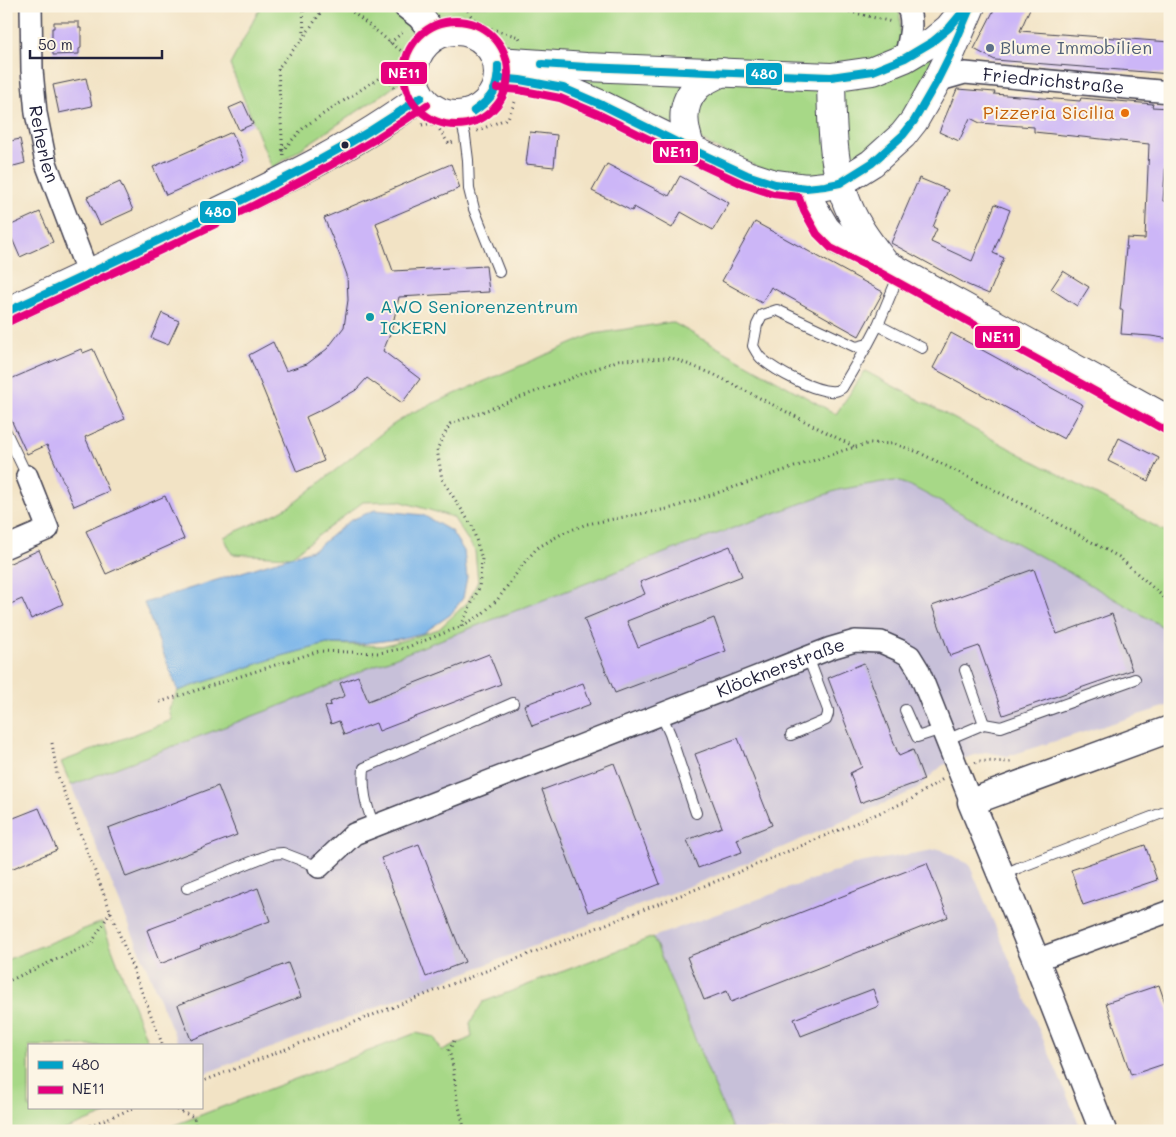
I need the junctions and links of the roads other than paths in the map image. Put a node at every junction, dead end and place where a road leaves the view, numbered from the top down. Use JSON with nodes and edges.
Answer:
{"nodes":[{"id":1,"x":31,"y":6,"type":"edge"},
{"id":2,"x":407,"y":6,"type":"edge"},
{"id":3,"x":906,"y":6,"type":"edge"},
{"id":4,"x":967,"y":6,"type":"edge"},
{"id":5,"x":972,"y":6,"type":"edge"},
{"id":6,"x":436,"y":36,"type":"junction"},
{"id":7,"x":905,"y":58,"type":"junction"},
{"id":8,"x":509,"y":70,"type":"junction"},
{"id":9,"x":722,"y":72,"type":"junction"},
{"id":10,"x":830,"y":77,"type":"junction"},
{"id":11,"x":937,"y":81,"type":"junction"},
{"id":12,"x":1170,"y":92,"type":"edge"},
{"id":13,"x":415,"y":102,"type":"junction"},
{"id":14,"x":463,"y":126,"type":"junction"},
{"id":15,"x":691,"y":149,"type":"junction"},
{"id":16,"x":840,"y":183,"type":"junction"},
{"id":17,"x":806,"y":188,"type":"junction"},
{"id":18,"x":892,"y":267,"type":"junction"},
{"id":19,"x":499,"y":272,"type":"dead end"},
{"id":20,"x":88,"y":274,"type":"junction"},
{"id":21,"x":6,"y":312,"type":"edge"},
{"id":22,"x":878,"y":325,"type":"junction"},
{"id":23,"x":868,"y":344,"type":"junction"},
{"id":24,"x":922,"y":348,"type":"dead end"},
{"id":25,"x":1170,"y":421,"type":"edge"},
{"id":26,"x":6,"y":432,"type":"edge"},
{"id":27,"x":27,"y":476,"type":"joint"},
{"id":28,"x":6,"y":547,"type":"edge"},
{"id":29,"x":808,"y":657,"type":"junction"},
{"id":30,"x":965,"y":670,"type":"dead end"},
{"id":31,"x":1134,"y":679,"type":"dead end"},
{"id":32,"x":513,"y":703,"type":"dead end"},
{"id":33,"x":905,"y":710,"type":"dead end"},
{"id":34,"x":661,"y":714,"type":"junction"},
{"id":35,"x":984,"y":724,"type":"junction"},
{"id":36,"x":1170,"y":729,"type":"edge"},
{"id":37,"x":944,"y":734,"type":"junction"},
{"id":38,"x":791,"y":735,"type":"dead end"},
{"id":39,"x":971,"y":802,"type":"junction"},
{"id":40,"x":1170,"y":810,"type":"edge"},
{"id":41,"x":696,"y":813,"type":"dead end"},
{"id":42,"x":374,"y":826,"type":"junction"},
{"id":43,"x":319,"y":867,"type":"joint"},
{"id":44,"x":1001,"y":875,"type":"junction"},
{"id":45,"x":187,"y":888,"type":"dead end"},
{"id":46,"x":1170,"y":911,"type":"edge"},
{"id":47,"x":1036,"y":960,"type":"junction"},
{"id":48,"x":1103,"y":1131,"type":"edge"}],
"edges":[{"from":1,"to":20,"type":"street","name":"Reherlen"},
{"from":2,"to":6,"type":"street"},
{"from":3,"to":7,"type":"street"},
{"from":4,"to":7,"type":"main road"},
{"from":5,"to":11,"type":"main road"},
{"from":6,"to":8,"type":"main road"},
{"from":6,"to":13,"type":"main road"},
{"from":7,"to":10,"type":"main road"},
{"from":8,"to":9,"type":"main road"},
{"from":8,"to":14,"type":"main road"},
{"from":8,"to":15,"type":"main road"},
{"from":9,"to":10,"type":"main road"},
{"from":9,"to":15,"type":"main road"},
{"from":10,"to":16,"type":"main road"},
{"from":11,"to":12,"type":"street","name":"Friedrichstraße"},
{"from":11,"to":16,"type":"main road"},
{"from":13,"to":14,"type":"main road"},
{"from":13,"to":20,"type":"main road"},
{"from":14,"to":19,"type":"lane"},
{"from":15,"to":17,"type":"main road"},
{"from":16,"to":17,"type":"main road"},
{"from":16,"to":18,"type":"main road"},
{"from":17,"to":18,"type":"main road"},
{"from":18,"to":22,"type":"lane"},
{"from":18,"to":25,"type":"main road"},
{"from":20,"to":21,"type":"main road"},
{"from":22,"to":23,"type":"lane"},
{"from":22,"to":24,"type":"lane"},
{"from":23,"to":23,"type":"lane"},
{"from":26,"to":27,"type":"lane"},
{"from":27,"to":28,"type":"street"},
{"from":29,"to":34,"type":"street","name":"Klöcknerstraße"},
{"from":29,"to":37,"type":"street","name":"Klöcknerstraße"},
{"from":29,"to":38,"type":"lane"},
{"from":30,"to":35,"type":"lane"},
{"from":31,"to":35,"type":"lane"},
{"from":32,"to":42,"type":"lane"},
{"from":33,"to":37,"type":"lane"},
{"from":34,"to":41,"type":"lane"},
{"from":34,"to":42,"type":"street","name":"Klöcknerstraße"},
{"from":35,"to":37,"type":"lane"},
{"from":36,"to":39,"type":"street"},
{"from":37,"to":39,"type":"street","name":"Klöcknerstraße"},
{"from":39,"to":44,"type":"street"},
{"from":40,"to":44,"type":"lane"},
{"from":42,"to":43,"type":"street","name":"Klöcknerstraße"},
{"from":43,"to":45,"type":"lane"},
{"from":44,"to":47,"type":"street"},
{"from":46,"to":47,"type":"street"},
{"from":47,"to":48,"type":"street"}]}
